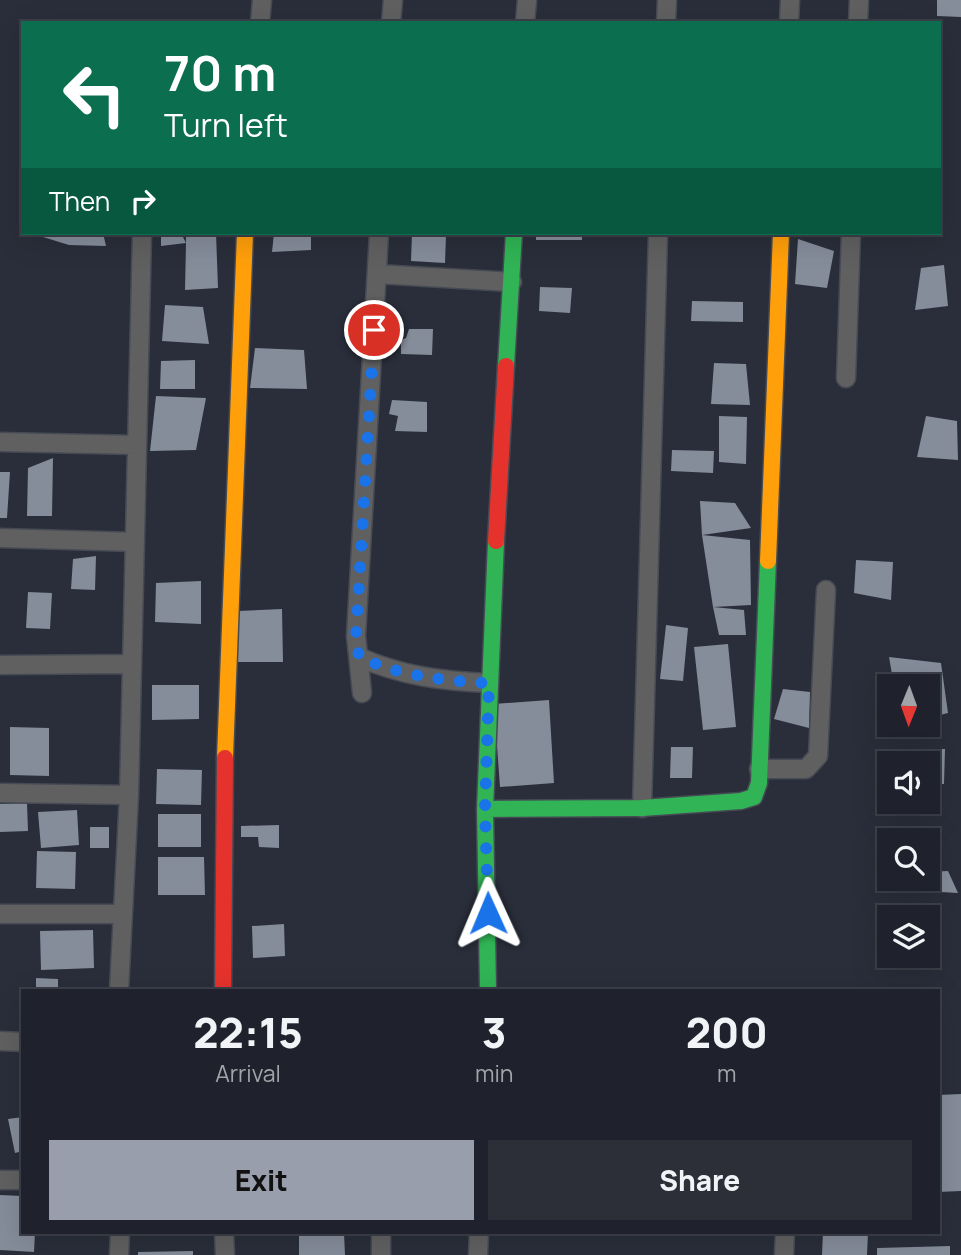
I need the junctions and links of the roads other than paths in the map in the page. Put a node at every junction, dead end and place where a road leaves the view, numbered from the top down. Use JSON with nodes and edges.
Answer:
{"nodes":[{"id":1,"x":262,"y":0,"type":"edge"},
{"id":2,"x":393,"y":0,"type":"edge"},
{"id":3,"x":527,"y":0,"type":"edge"},
{"id":4,"x":667,"y":0,"type":"edge"},
{"id":5,"x":790,"y":0,"type":"edge"},
{"id":6,"x":859,"y":0,"type":"edge"},
{"id":7,"x":260,"y":21,"type":"edge"},
{"id":8,"x":391,"y":21,"type":"edge"},
{"id":9,"x":525,"y":21,"type":"edge"},
{"id":10,"x":666,"y":21,"type":"edge"},
{"id":11,"x":789,"y":21,"type":"edge"},
{"id":12,"x":859,"y":21,"type":"edge"},
{"id":13,"x":142,"y":235,"type":"edge"},
{"id":14,"x":245,"y":235,"type":"edge"},
{"id":15,"x":379,"y":235,"type":"edge"},
{"id":16,"x":514,"y":235,"type":"edge"},
{"id":17,"x":658,"y":235,"type":"edge"},
{"id":18,"x":780,"y":235,"type":"edge"},
{"id":19,"x":851,"y":235,"type":"edge"},
{"id":20,"x":377,"y":275,"type":"junction"},
{"id":21,"x":512,"y":282,"type":"junction"},
{"id":22,"x":846,"y":378,"type":"dead end"},
{"id":23,"x":0,"y":442,"type":"edge"},
{"id":24,"x":137,"y":445,"type":"junction"},
{"id":25,"x":0,"y":538,"type":"edge"},
{"id":26,"x":135,"y":542,"type":"junction"},
{"id":27,"x":826,"y":590,"type":"dead end"},
{"id":28,"x":359,"y":657,"type":"junction"},
{"id":29,"x":131,"y":664,"type":"junction"},
{"id":30,"x":0,"y":665,"type":"edge"},
{"id":31,"x":489,"y":683,"type":"junction"},
{"id":32,"x":362,"y":693,"type":"dead end"},
{"id":33,"x":760,"y":769,"type":"junction"},
{"id":34,"x":0,"y":793,"type":"edge"},
{"id":35,"x":129,"y":795,"type":"junction"},
{"id":36,"x":642,"y":808,"type":"junction"},
{"id":37,"x":485,"y":809,"type":"junction"},
{"id":38,"x":0,"y":914,"type":"edge"},
{"id":39,"x":122,"y":914,"type":"junction"},
{"id":40,"x":119,"y":989,"type":"edge"},
{"id":41,"x":223,"y":989,"type":"edge"},
{"id":42,"x":488,"y":989,"type":"edge"},
{"id":43,"x":0,"y":1041,"type":"edge"},
{"id":44,"x":21,"y":1042,"type":"edge"},
{"id":45,"x":0,"y":1180,"type":"edge"},
{"id":46,"x":21,"y":1180,"type":"edge"},
{"id":47,"x":120,"y":1234,"type":"edge"},
{"id":48,"x":225,"y":1234,"type":"edge"},
{"id":49,"x":382,"y":1234,"type":"edge"},
{"id":50,"x":479,"y":1234,"type":"edge"},
{"id":51,"x":785,"y":1234,"type":"edge"},
{"id":52,"x":119,"y":1255,"type":"edge"},
{"id":53,"x":225,"y":1255,"type":"edge"},
{"id":54,"x":381,"y":1255,"type":"edge"},
{"id":55,"x":478,"y":1255,"type":"edge"},
{"id":56,"x":784,"y":1255,"type":"edge"}],
"edges":[{"from":1,"to":7,"type":"street"},
{"from":2,"to":8,"type":"street"},
{"from":3,"to":9,"type":"street"},
{"from":4,"to":10,"type":"street"},
{"from":5,"to":11,"type":"street"},
{"from":6,"to":12,"type":"street"},
{"from":13,"to":24,"type":"street"},
{"from":14,"to":41,"type":"street"},
{"from":15,"to":20,"type":"street"},
{"from":16,"to":21,"type":"street"},
{"from":17,"to":36,"type":"street"},
{"from":18,"to":33,"type":"street"},
{"from":19,"to":22,"type":"street"},
{"from":20,"to":21,"type":"street"},
{"from":20,"to":28,"type":"street"},
{"from":21,"to":31,"type":"street"},
{"from":23,"to":24,"type":"street"},
{"from":24,"to":26,"type":"street"},
{"from":25,"to":26,"type":"street"},
{"from":26,"to":29,"type":"street"},
{"from":27,"to":33,"type":"street"},
{"from":28,"to":31,"type":"street"},
{"from":28,"to":32,"type":"street"},
{"from":29,"to":30,"type":"street"},
{"from":29,"to":35,"type":"street"},
{"from":31,"to":37,"type":"street"},
{"from":33,"to":36,"type":"street"},
{"from":34,"to":35,"type":"street"},
{"from":35,"to":39,"type":"street"},
{"from":36,"to":37,"type":"street"},
{"from":37,"to":42,"type":"street"},
{"from":38,"to":39,"type":"street"},
{"from":39,"to":40,"type":"street"},
{"from":43,"to":44,"type":"street"},
{"from":45,"to":46,"type":"street"},
{"from":47,"to":52,"type":"street"},
{"from":48,"to":53,"type":"street"},
{"from":49,"to":54,"type":"street"},
{"from":50,"to":55,"type":"street"},
{"from":51,"to":56,"type":"street"}]}
